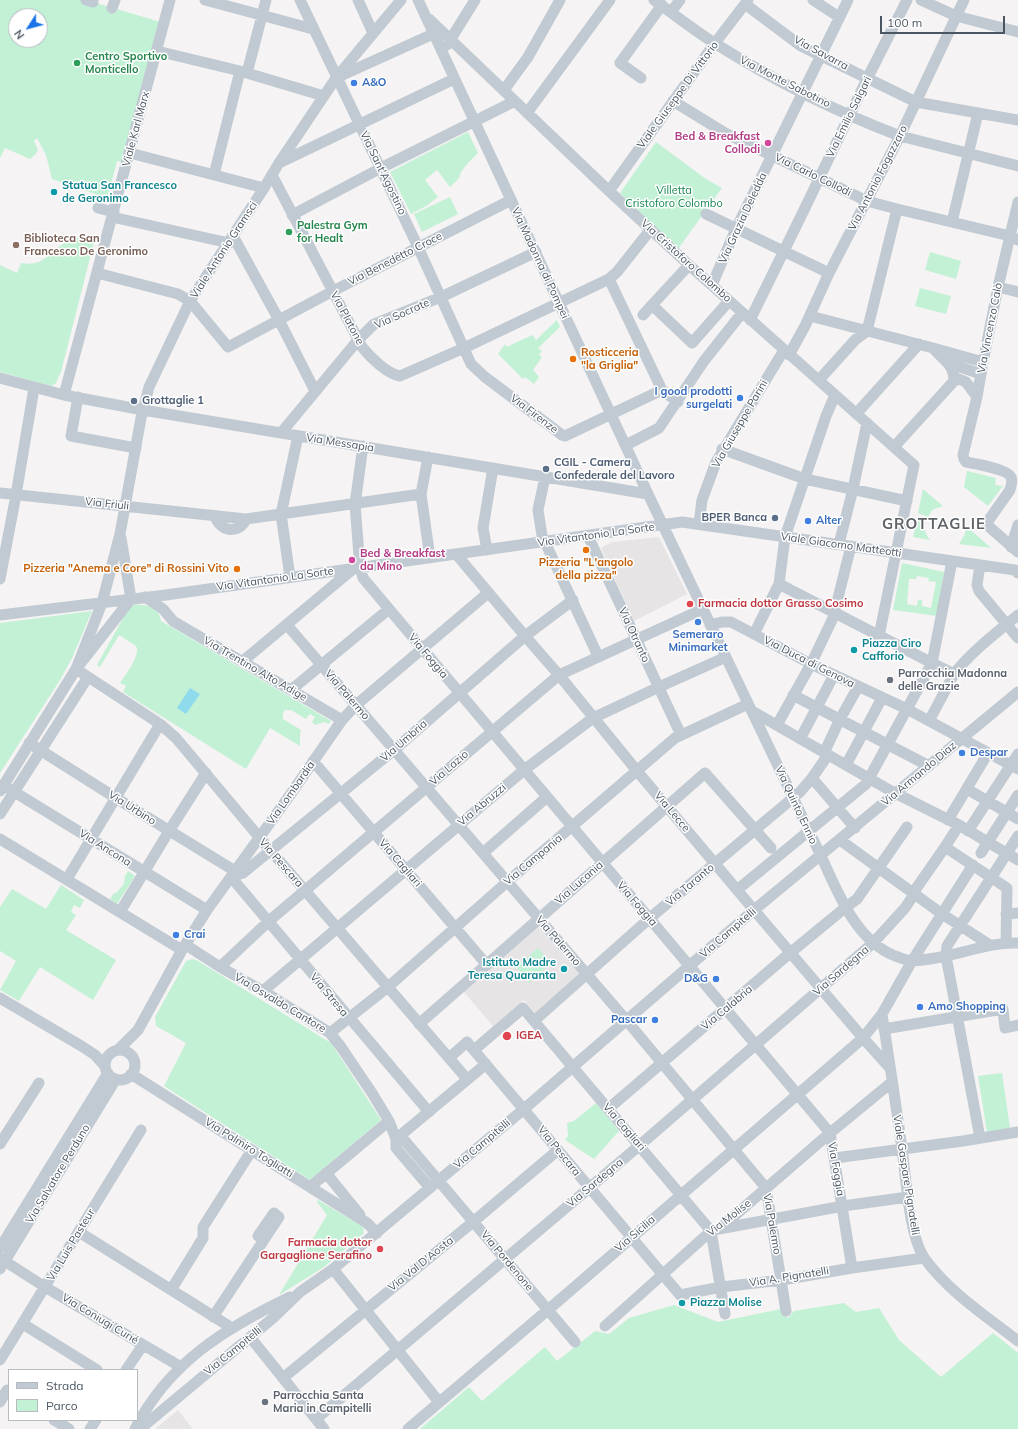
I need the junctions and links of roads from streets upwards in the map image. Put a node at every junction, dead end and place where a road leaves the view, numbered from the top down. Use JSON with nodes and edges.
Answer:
{"nodes":[{"id":1,"x":86,"y":0,"type":"edge"},
{"id":2,"x":94,"y":0,"type":"edge"},
{"id":3,"x":170,"y":0,"type":"edge"},
{"id":4,"x":205,"y":0,"type":"edge"},
{"id":5,"x":266,"y":0,"type":"edge"},
{"id":6,"x":300,"y":0,"type":"edge"},
{"id":7,"x":358,"y":0,"type":"edge"},
{"id":8,"x":401,"y":0,"type":"edge"},
{"id":9,"x":418,"y":0,"type":"edge"},
{"id":10,"x":475,"y":0,"type":"edge"},
{"id":11,"x":560,"y":0,"type":"edge"},
{"id":12,"x":610,"y":0,"type":"edge"},
{"id":13,"x":680,"y":0,"type":"edge"},
{"id":14,"x":813,"y":0,"type":"edge"},
{"id":15,"x":848,"y":0,"type":"edge"},
{"id":16,"x":907,"y":0,"type":"edge"},
{"id":17,"x":922,"y":0,"type":"edge"},
{"id":18,"x":964,"y":0,"type":"edge"},
{"id":19,"x":746,"y":2,"type":"edge"},
{"id":20,"x":658,"y":3,"type":"edge"},
{"id":21,"x":671,"y":12,"type":"junction"},
{"id":22,"x":262,"y":15,"type":"junction"},
{"id":23,"x":956,"y":16,"type":"junction"},
{"id":24,"x":839,"y":17,"type":"junction"},
{"id":25,"x":313,"y":28,"type":"junction"},
{"id":26,"x":1018,"y":32,"type":"edge"},
{"id":27,"x":374,"y":33,"type":"junction"},
{"id":28,"x":441,"y":37,"type":"junction"},
{"id":29,"x":715,"y":43,"type":"junction"},
{"id":30,"x":157,"y":51,"type":"junction"},
{"id":31,"x":821,"y":56,"type":"junction"},
{"id":32,"x":244,"y":72,"type":"junction"},
{"id":33,"x":868,"y":77,"type":"junction"},
{"id":34,"x":336,"y":78,"type":"junction"},
{"id":35,"x":641,"y":78,"type":"dead end"},
{"id":36,"x":454,"y":79,"type":"junction"},
{"id":37,"x":504,"y":90,"type":"junction"},
{"id":38,"x":802,"y":93,"type":"junction"},
{"id":39,"x":324,"y":96,"type":"junction"},
{"id":40,"x":515,"y":101,"type":"junction"},
{"id":41,"x":673,"y":101,"type":"junction"},
{"id":42,"x":916,"y":102,"type":"junction"},
{"id":43,"x":527,"y":113,"type":"junction"},
{"id":44,"x":978,"y":113,"type":"junction"},
{"id":45,"x":850,"y":114,"type":"junction"},
{"id":46,"x":1018,"y":120,"type":"edge"},
{"id":47,"x":474,"y":122,"type":"junction"},
{"id":48,"x":359,"y":124,"type":"junction"},
{"id":49,"x":900,"y":136,"type":"junction"},
{"id":50,"x":130,"y":153,"type":"junction"},
{"id":51,"x":969,"y":154,"type":"junction"},
{"id":52,"x":773,"y":156,"type":"junction"},
{"id":53,"x":279,"y":163,"type":"junction"},
{"id":54,"x":1018,"y":166,"type":"edge"},
{"id":55,"x":381,"y":168,"type":"junction"},
{"id":56,"x":214,"y":175,"type":"junction"},
{"id":57,"x":272,"y":175,"type":"junction"},
{"id":58,"x":819,"y":178,"type":"junction"},
{"id":59,"x":264,"y":188,"type":"junction"},
{"id":60,"x":609,"y":191,"type":"junction"},
{"id":61,"x":511,"y":200,"type":"junction"},
{"id":62,"x":867,"y":201,"type":"junction"},
{"id":63,"x":1018,"y":202,"type":"edge"},
{"id":64,"x":98,"y":208,"type":"dead end"},
{"id":65,"x":897,"y":209,"type":"junction"},
{"id":66,"x":113,"y":214,"type":"junction"},
{"id":67,"x":706,"y":214,"type":"dead end"},
{"id":68,"x":292,"y":215,"type":"junction"},
{"id":69,"x":952,"y":222,"type":"junction"},
{"id":70,"x":650,"y":229,"type":"junction"},
{"id":71,"x":736,"y":229,"type":"junction"},
{"id":72,"x":1014,"y":238,"type":"edge"},
{"id":73,"x":231,"y":239,"type":"junction"},
{"id":74,"x":418,"y":247,"type":"junction"},
{"id":75,"x":536,"y":252,"type":"junction"},
{"id":76,"x":784,"y":252,"type":"junction"},
{"id":77,"x":689,"y":265,"type":"junction"},
{"id":78,"x":97,"y":273,"type":"junction"},
{"id":79,"x":829,"y":273,"type":"junction"},
{"id":80,"x":609,"y":279,"type":"junction"},
{"id":81,"x":712,"y":285,"type":"junction"},
{"id":82,"x":998,"y":287,"type":"junction"},
{"id":83,"x":333,"y":291,"type":"junction"},
{"id":84,"x":1018,"y":292,"type":"edge"},
{"id":85,"x":441,"y":297,"type":"junction"},
{"id":86,"x":190,"y":301,"type":"junction"},
{"id":87,"x":729,"y":301,"type":"junction"},
{"id":88,"x":559,"y":302,"type":"junction"},
{"id":89,"x":652,"y":305,"type":"junction"},
{"id":90,"x":643,"y":315,"type":"dead end"},
{"id":91,"x":810,"y":316,"type":"junction"},
{"id":92,"x":746,"y":317,"type":"junction"},
{"id":93,"x":279,"y":320,"type":"junction"},
{"id":94,"x":868,"y":331,"type":"junction"},
{"id":95,"x":358,"y":340,"type":"junction"},
{"id":96,"x":919,"y":344,"type":"junction"},
{"id":97,"x":464,"y":348,"type":"junction"},
{"id":98,"x":933,"y":348,"type":"junction"},
{"id":99,"x":786,"y":352,"type":"junction"},
{"id":100,"x":983,"y":362,"type":"junction"},
{"id":101,"x":948,"y":363,"type":"junction"},
{"id":102,"x":981,"y":374,"type":"junction"},
{"id":103,"x":0,"y":378,"type":"edge"},
{"id":104,"x":818,"y":380,"type":"junction"},
{"id":105,"x":954,"y":381,"type":"junction"},
{"id":106,"x":34,"y":388,"type":"junction"},
{"id":107,"x":662,"y":390,"type":"junction"},
{"id":108,"x":315,"y":391,"type":"junction"},
{"id":109,"x":64,"y":395,"type":"junction"},
{"id":110,"x":835,"y":395,"type":"junction"},
{"id":111,"x":78,"y":397,"type":"junction"},
{"id":112,"x":977,"y":397,"type":"junction"},
{"id":113,"x":678,"y":402,"type":"junction"},
{"id":114,"x":143,"y":410,"type":"junction"},
{"id":115,"x":611,"y":413,"type":"junction"},
{"id":116,"x":856,"y":414,"type":"junction"},
{"id":117,"x":867,"y":423,"type":"junction"},
{"id":118,"x":281,"y":433,"type":"junction"},
{"id":119,"x":298,"y":436,"type":"junction"},
{"id":120,"x":626,"y":445,"type":"junction"},
{"id":121,"x":363,"y":446,"type":"junction"},
{"id":122,"x":894,"y":447,"type":"junction"},
{"id":123,"x":136,"y":448,"type":"junction"},
{"id":124,"x":722,"y":449,"type":"junction"},
{"id":125,"x":428,"y":457,"type":"junction"},
{"id":126,"x":493,"y":468,"type":"junction"},
{"id":127,"x":1005,"y":472,"type":"junction"},
{"id":128,"x":1018,"y":473,"type":"edge"},
{"id":129,"x":545,"y":477,"type":"junction"},
{"id":130,"x":805,"y":479,"type":"junction"},
{"id":131,"x":853,"y":489,"type":"junction"},
{"id":132,"x":0,"y":492,"type":"edge"},
{"id":133,"x":421,"y":494,"type":"junction"},
{"id":134,"x":648,"y":494,"type":"junction"},
{"id":135,"x":16,"y":495,"type":"junction"},
{"id":136,"x":907,"y":501,"type":"junction"},
{"id":137,"x":355,"y":504,"type":"junction"},
{"id":138,"x":124,"y":506,"type":"junction"},
{"id":139,"x":281,"y":514,"type":"junction"},
{"id":140,"x":699,"y":524,"type":"junction"},
{"id":141,"x":663,"y":525,"type":"junction"},
{"id":142,"x":1018,"y":525,"type":"edge"},
{"id":143,"x":120,"y":534,"type":"junction"},
{"id":144,"x":588,"y":536,"type":"junction"},
{"id":145,"x":785,"y":537,"type":"junction"},
{"id":146,"x":544,"y":542,"type":"junction"},
{"id":147,"x":839,"y":544,"type":"junction"},
{"id":148,"x":851,"y":546,"type":"junction"},
{"id":149,"x":487,"y":550,"type":"junction"},
{"id":150,"x":1016,"y":551,"type":"edge"},
{"id":151,"x":897,"y":553,"type":"junction"},
{"id":152,"x":456,"y":554,"type":"junction"},
{"id":153,"x":430,"y":558,"type":"junction"},
{"id":154,"x":952,"y":561,"type":"junction"},
{"id":155,"x":980,"y":565,"type":"junction"},
{"id":156,"x":357,"y":568,"type":"junction"},
{"id":157,"x":1016,"y":571,"type":"edge"},
{"id":158,"x":320,"y":573,"type":"junction"},
{"id":159,"x":290,"y":577,"type":"junction"},
{"id":160,"x":0,"y":579,"type":"edge"},
{"id":161,"x":779,"y":584,"type":"junction"},
{"id":162,"x":488,"y":593,"type":"junction"},
{"id":163,"x":167,"y":594,"type":"junction"},
{"id":164,"x":323,"y":594,"type":"junction"},
{"id":165,"x":146,"y":597,"type":"junction"},
{"id":166,"x":131,"y":599,"type":"junction"},
{"id":167,"x":573,"y":600,"type":"junction"},
{"id":168,"x":102,"y":602,"type":"junction"},
{"id":169,"x":389,"y":609,"type":"junction"},
{"id":170,"x":703,"y":609,"type":"junction"},
{"id":171,"x":835,"y":613,"type":"junction"},
{"id":172,"x":1018,"y":614,"type":"edge"},
{"id":173,"x":0,"y":616,"type":"edge"},
{"id":174,"x":169,"y":616,"type":"junction"},
{"id":175,"x":1006,"y":624,"type":"junction"},
{"id":176,"x":287,"y":625,"type":"junction"},
{"id":177,"x":710,"y":625,"type":"junction"},
{"id":178,"x":754,"y":634,"type":"junction"},
{"id":179,"x":525,"y":636,"type":"junction"},
{"id":180,"x":879,"y":636,"type":"junction"},
{"id":181,"x":1018,"y":638,"type":"edge"},
{"id":182,"x":636,"y":639,"type":"junction"},
{"id":183,"x":422,"y":649,"type":"junction"},
{"id":184,"x":598,"y":656,"type":"junction"},
{"id":185,"x":726,"y":657,"type":"junction"},
{"id":186,"x":243,"y":661,"type":"junction"},
{"id":187,"x":932,"y":663,"type":"junction"},
{"id":188,"x":811,"y":664,"type":"junction"},
{"id":189,"x":321,"y":665,"type":"junction"},
{"id":190,"x":76,"y":669,"type":"junction"},
{"id":191,"x":954,"y":674,"type":"junction"},
{"id":192,"x":559,"y":675,"type":"junction"},
{"id":193,"x":834,"y":675,"type":"junction"},
{"id":194,"x":88,"y":677,"type":"junction"},
{"id":195,"x":658,"y":687,"type":"junction"},
{"id":196,"x":858,"y":687,"type":"junction"},
{"id":197,"x":291,"y":690,"type":"junction"},
{"id":198,"x":1018,"y":692,"type":"edge"},
{"id":199,"x":460,"y":693,"type":"junction"},
{"id":200,"x":793,"y":695,"type":"junction"},
{"id":201,"x":882,"y":698,"type":"junction"},
{"id":202,"x":356,"y":705,"type":"junction"},
{"id":203,"x":817,"y":707,"type":"junction"},
{"id":204,"x":750,"y":708,"type":"junction"},
{"id":205,"x":906,"y":709,"type":"junction"},
{"id":206,"x":593,"y":718,"type":"junction"},
{"id":207,"x":840,"y":719,"type":"junction"},
{"id":208,"x":342,"y":720,"type":"junction"},
{"id":209,"x":929,"y":721,"type":"junction"},
{"id":210,"x":160,"y":724,"type":"junction"},
{"id":211,"x":777,"y":725,"type":"junction"},
{"id":212,"x":491,"y":731,"type":"junction"},
{"id":213,"x":863,"y":731,"type":"junction"},
{"id":214,"x":681,"y":735,"type":"junction"},
{"id":215,"x":800,"y":739,"type":"junction"},
{"id":216,"x":960,"y":739,"type":"junction"},
{"id":217,"x":29,"y":743,"type":"junction"},
{"id":218,"x":887,"y":744,"type":"junction"},
{"id":219,"x":394,"y":750,"type":"junction"},
{"id":220,"x":41,"y":751,"type":"junction"},
{"id":221,"x":988,"y":753,"type":"junction"},
{"id":222,"x":826,"y":754,"type":"junction"},
{"id":223,"x":1018,"y":754,"type":"edge"},
{"id":224,"x":313,"y":761,"type":"junction"},
{"id":225,"x":846,"y":765,"type":"junction"},
{"id":226,"x":929,"y":766,"type":"junction"},
{"id":227,"x":1014,"y":767,"type":"edge"},
{"id":228,"x":524,"y":770,"type":"junction"},
{"id":229,"x":637,"y":771,"type":"junction"},
{"id":230,"x":206,"y":773,"type":"junction"},
{"id":231,"x":812,"y":778,"type":"junction"},
{"id":232,"x":869,"y":778,"type":"junction"},
{"id":233,"x":2,"y":788,"type":"edge"},
{"id":234,"x":427,"y":788,"type":"junction"},
{"id":235,"x":967,"y":789,"type":"junction"},
{"id":236,"x":14,"y":791,"type":"junction"},
{"id":237,"x":342,"y":794,"type":"junction"},
{"id":238,"x":896,"y":794,"type":"junction"},
{"id":239,"x":1018,"y":795,"type":"edge"},
{"id":240,"x":547,"y":797,"type":"junction"},
{"id":241,"x":792,"y":797,"type":"junction"},
{"id":242,"x":116,"y":798,"type":"junction"},
{"id":243,"x":987,"y":802,"type":"junction"},
{"id":244,"x":667,"y":807,"type":"junction"},
{"id":245,"x":837,"y":807,"type":"junction"},
{"id":246,"x":1007,"y":813,"type":"junction"},
{"id":247,"x":0,"y":814,"type":"edge"},
{"id":248,"x":1018,"y":819,"type":"edge"},
{"id":249,"x":948,"y":820,"type":"junction"},
{"id":250,"x":458,"y":824,"type":"junction"},
{"id":251,"x":572,"y":827,"type":"junction"},
{"id":252,"x":906,"y":827,"type":"dead end"},
{"id":253,"x":855,"y":828,"type":"junction"},
{"id":254,"x":963,"y":828,"type":"junction"},
{"id":255,"x":754,"y":829,"type":"junction"},
{"id":256,"x":169,"y":830,"type":"junction"},
{"id":257,"x":808,"y":831,"type":"junction"},
{"id":258,"x":373,"y":832,"type":"junction"},
{"id":259,"x":1018,"y":836,"type":"edge"},
{"id":260,"x":259,"y":837,"type":"junction"},
{"id":261,"x":0,"y":839,"type":"edge"},
{"id":262,"x":91,"y":839,"type":"junction"},
{"id":263,"x":840,"y":840,"type":"junction"},
{"id":264,"x":988,"y":842,"type":"junction"},
{"id":265,"x":945,"y":847,"type":"junction"},
{"id":266,"x":771,"y":848,"type":"dead end"},
{"id":267,"x":271,"y":851,"type":"junction"},
{"id":268,"x":483,"y":853,"type":"junction"},
{"id":269,"x":981,"y":853,"type":"dead end"},
{"id":270,"x":1007,"y":854,"type":"junction"},
{"id":271,"x":821,"y":856,"type":"junction"},
{"id":272,"x":1018,"y":860,"type":"edge"},
{"id":273,"x":602,"y":864,"type":"junction"},
{"id":274,"x":714,"y":864,"type":"junction"},
{"id":275,"x":973,"y":865,"type":"junction"},
{"id":276,"x":879,"y":868,"type":"junction"},
{"id":277,"x":405,"y":870,"type":"junction"},
{"id":278,"x":144,"y":872,"type":"junction"},
{"id":279,"x":233,"y":874,"type":"junction"},
{"id":280,"x":991,"y":877,"type":"junction"},
{"id":281,"x":67,"y":879,"type":"junction"},
{"id":282,"x":508,"y":882,"type":"junction"},
{"id":283,"x":737,"y":890,"type":"junction"},
{"id":284,"x":305,"y":891,"type":"junction"},
{"id":285,"x":914,"y":893,"type":"junction"},
{"id":286,"x":846,"y":907,"type":"junction"},
{"id":287,"x":207,"y":910,"type":"junction"},
{"id":288,"x":754,"y":910,"type":"junction"},
{"id":289,"x":120,"y":912,"type":"junction"},
{"id":290,"x":1018,"y":913,"type":"edge"},
{"id":291,"x":942,"y":914,"type":"junction"},
{"id":292,"x":1006,"y":914,"type":"junction"},
{"id":293,"x":650,"y":918,"type":"junction"},
{"id":294,"x":539,"y":919,"type":"junction"},
{"id":295,"x":269,"y":922,"type":"junction"},
{"id":296,"x":960,"y":925,"type":"junction"},
{"id":297,"x":455,"y":927,"type":"junction"},
{"id":298,"x":337,"y":928,"type":"junction"},
{"id":299,"x":1006,"y":942,"type":"junction"},
{"id":300,"x":873,"y":943,"type":"junction"},
{"id":301,"x":1018,"y":943,"type":"edge"},
{"id":302,"x":990,"y":945,"type":"junction"},
{"id":303,"x":184,"y":947,"type":"junction"},
{"id":304,"x":790,"y":953,"type":"junction"},
{"id":305,"x":946,"y":956,"type":"junction"},
{"id":306,"x":300,"y":959,"type":"junction"},
{"id":307,"x":912,"y":961,"type":"junction"},
{"id":308,"x":487,"y":965,"type":"junction"},
{"id":309,"x":689,"y":966,"type":"junction"},
{"id":310,"x":220,"y":967,"type":"junction"},
{"id":311,"x":587,"y":974,"type":"junction"},
{"id":312,"x":388,"y":987,"type":"junction"},
{"id":313,"x":820,"y":988,"type":"junction"},
{"id":314,"x":263,"y":991,"type":"junction"},
{"id":315,"x":0,"y":998,"type":"edge"},
{"id":316,"x":725,"y":1010,"type":"junction"},
{"id":317,"x":882,"y":1014,"type":"junction"},
{"id":318,"x":958,"y":1016,"type":"junction"},
{"id":319,"x":349,"y":1019,"type":"junction"},
{"id":320,"x":534,"y":1021,"type":"junction"},
{"id":321,"x":627,"y":1021,"type":"junction"},
{"id":322,"x":419,"y":1024,"type":"junction"},
{"id":323,"x":1018,"y":1025,"type":"edge"},
{"id":324,"x":884,"y":1029,"type":"junction"},
{"id":325,"x":138,"y":1030,"type":"junction"},
{"id":326,"x":330,"y":1033,"type":"junction"},
{"id":327,"x":863,"y":1038,"type":"junction"},
{"id":328,"x":755,"y":1045,"type":"junction"},
{"id":329,"x":83,"y":1047,"type":"junction"},
{"id":330,"x":474,"y":1050,"type":"junction"},
{"id":331,"x":115,"y":1051,"type":"junction"},
{"id":332,"x":132,"y":1056,"type":"junction"},
{"id":333,"x":449,"y":1058,"type":"junction"},
{"id":334,"x":662,"y":1063,"type":"junction"},
{"id":335,"x":486,"y":1064,"type":"junction"},
{"id":336,"x":572,"y":1067,"type":"junction"},
{"id":337,"x":890,"y":1068,"type":"junction"},
{"id":338,"x":110,"y":1073,"type":"junction"},
{"id":339,"x":131,"y":1074,"type":"junction"},
{"id":340,"x":468,"y":1080,"type":"junction"},
{"id":341,"x":892,"y":1082,"type":"junction"},
{"id":342,"x":40,"y":1083,"type":"dead end"},
{"id":343,"x":798,"y":1095,"type":"junction"},
{"id":344,"x":693,"y":1099,"type":"junction"},
{"id":345,"x":524,"y":1109,"type":"junction"},
{"id":346,"x":608,"y":1109,"type":"junction"},
{"id":347,"x":429,"y":1112,"type":"junction"},
{"id":348,"x":389,"y":1121,"type":"junction"},
{"id":349,"x":142,"y":1130,"type":"dead end"},
{"id":350,"x":1018,"y":1132,"type":"edge"},
{"id":351,"x":830,"y":1133,"type":"junction"},
{"id":352,"x":980,"y":1138,"type":"junction"},
{"id":353,"x":396,"y":1139,"type":"junction"},
{"id":354,"x":0,"y":1144,"type":"edge"},
{"id":355,"x":640,"y":1145,"type":"junction"},
{"id":356,"x":734,"y":1149,"type":"junction"},
{"id":357,"x":252,"y":1150,"type":"junction"},
{"id":358,"x":558,"y":1150,"type":"junction"},
{"id":359,"x":902,"y":1150,"type":"junction"},
{"id":360,"x":835,"y":1158,"type":"junction"},
{"id":361,"x":326,"y":1174,"type":"junction"},
{"id":362,"x":434,"y":1184,"type":"junction"},
{"id":363,"x":310,"y":1187,"type":"junction"},
{"id":364,"x":589,"y":1188,"type":"junction"},
{"id":365,"x":766,"y":1188,"type":"junction"},
{"id":366,"x":681,"y":1194,"type":"junction"},
{"id":367,"x":908,"y":1197,"type":"junction"},
{"id":368,"x":842,"y":1206,"type":"junction"},
{"id":369,"x":772,"y":1220,"type":"junction"},
{"id":370,"x":473,"y":1222,"type":"junction"},
{"id":371,"x":367,"y":1223,"type":"junction"},
{"id":372,"x":715,"y":1230,"type":"junction"},
{"id":373,"x":79,"y":1232,"type":"junction"},
{"id":374,"x":377,"y":1233,"type":"junction"},
{"id":375,"x":631,"y":1237,"type":"junction"},
{"id":376,"x":264,"y":1240,"type":"dead end"},
{"id":377,"x":0,"y":1248,"type":"edge"},
{"id":378,"x":924,"y":1258,"type":"junction"},
{"id":379,"x":505,"y":1260,"type":"junction"},
{"id":380,"x":2,"y":1262,"type":"edge"},
{"id":381,"x":852,"y":1268,"type":"junction"},
{"id":382,"x":333,"y":1269,"type":"junction"},
{"id":383,"x":663,"y":1275,"type":"junction"},
{"id":384,"x":782,"y":1280,"type":"junction"},
{"id":385,"x":45,"y":1287,"type":"junction"},
{"id":386,"x":722,"y":1287,"type":"junction"},
{"id":387,"x":171,"y":1290,"type":"junction"},
{"id":388,"x":300,"y":1292,"type":"junction"},
{"id":389,"x":366,"y":1309,"type":"junction"},
{"id":390,"x":547,"y":1310,"type":"junction"},
{"id":391,"x":786,"y":1311,"type":"dead end"},
{"id":392,"x":725,"y":1314,"type":"dead end"},
{"id":393,"x":213,"y":1317,"type":"junction"},
{"id":394,"x":23,"y":1324,"type":"junction"},
{"id":395,"x":605,"y":1326,"type":"dead end"},
{"id":396,"x":230,"y":1329,"type":"junction"},
{"id":397,"x":250,"y":1337,"type":"junction"},
{"id":398,"x":1018,"y":1341,"type":"edge"},
{"id":399,"x":575,"y":1342,"type":"dead end"},
{"id":400,"x":143,"y":1345,"type":"junction"},
{"id":401,"x":239,"y":1346,"type":"junction"},
{"id":402,"x":397,"y":1350,"type":"junction"},
{"id":403,"x":0,"y":1360,"type":"edge"},
{"id":404,"x":181,"y":1367,"type":"junction"},
{"id":405,"x":95,"y":1369,"type":"edge"},
{"id":406,"x":127,"y":1369,"type":"edge"},
{"id":407,"x":283,"y":1378,"type":"junction"},
{"id":408,"x":5,"y":1390,"type":"edge"},
{"id":409,"x":0,"y":1402,"type":"edge"},
{"id":410,"x":439,"y":1402,"type":"junction"},
{"id":411,"x":316,"y":1419,"type":"junction"},
{"id":412,"x":56,"y":1421,"type":"edge"},
{"id":413,"x":69,"y":1429,"type":"edge"},
{"id":414,"x":135,"y":1429,"type":"edge"},
{"id":415,"x":140,"y":1429,"type":"edge"},
{"id":416,"x":324,"y":1429,"type":"edge"},
{"id":417,"x":408,"y":1429,"type":"edge"}],
"edges":[{"from":1,"to":2,"type":"street"},
{"from":3,"to":30,"type":"street","name":"Viale Karl Marx"},
{"from":4,"to":22,"type":"street"},
{"from":5,"to":22,"type":"street"},
{"from":6,"to":25,"type":"street","name":"Via Sant'Agostino"},
{"from":7,"to":27,"type":"street"},
{"from":8,"to":27,"type":"street","name":"Viale Antonio Gramsci"},
{"from":9,"to":28,"type":"street"},
{"from":10,"to":28,"type":"street"},
{"from":11,"to":37,"type":"street"},
{"from":12,"to":43,"type":"street"},
{"from":13,"to":21,"type":"street"},
{"from":14,"to":24,"type":"street"},
{"from":15,"to":24,"type":"street","name":"Via Grazia Deledda"},
{"from":16,"to":33,"type":"street","name":"Via Emilio Salgari"},
{"from":17,"to":23,"type":"street"},
{"from":18,"to":23,"type":"street","name":"Via Antonio Fogazzaro"},
{"from":19,"to":29,"type":"street","name":"Viale Giuseppe Di Vittorio"},
{"from":19,"to":31,"type":"street","name":"Via Savarra"},
{"from":20,"to":21,"type":"street","name":"Via Monte Sabotino"},
{"from":20,"to":35,"type":"street"},
{"from":21,"to":29,"type":"street","name":"Via Monte Sabotino"},
{"from":22,"to":25,"type":"street"},
{"from":22,"to":32,"type":"street"},
{"from":23,"to":26,"type":"street"},
{"from":23,"to":42,"type":"street","name":"Via Antonio Fogazzaro"},
{"from":24,"to":31,"type":"street","name":"Via Grazia Deledda"},
{"from":25,"to":34,"type":"street","name":"Via Sant'Agostino"},
{"from":27,"to":34,"type":"street","name":"Viale Antonio Gramsci"},
{"from":28,"to":34,"type":"street"},
{"from":28,"to":36,"type":"street","name":"Via Madonna di Pompei"},
{"from":28,"to":37,"type":"street","name":"Via Cristoforo Colombo"},
{"from":29,"to":38,"type":"street","name":"Via Monte Sabotino"},
{"from":29,"to":41,"type":"street","name":"Viale Giuseppe Di Vittorio"},
{"from":30,"to":32,"type":"street"},
{"from":30,"to":50,"type":"street","name":"Viale Karl Marx"},
{"from":31,"to":33,"type":"street","name":"Via Savarra"},
{"from":31,"to":38,"type":"street","name":"Via Grazia Deledda"},
{"from":32,"to":39,"type":"street"},
{"from":32,"to":56,"type":"street"},
{"from":33,"to":42,"type":"street","name":"Via Savarra"},
{"from":33,"to":45,"type":"street","name":"Via Emilio Salgari"},
{"from":34,"to":39,"type":"street","name":"Viale Antonio Gramsci"},
{"from":34,"to":48,"type":"street","name":"Via Sant'Agostino"},
{"from":36,"to":47,"type":"street","name":"Via Madonna di Pompei"},
{"from":36,"to":48,"type":"street"},
{"from":37,"to":40,"type":"street","name":"Via Cristoforo Colombo"},
{"from":38,"to":45,"type":"street","name":"Via Monte Sabotino"},
{"from":38,"to":52,"type":"street","name":"Via Grazia Deledda"},
{"from":39,"to":53,"type":"street","name":"Viale Antonio Gramsci"},
{"from":40,"to":43,"type":"street","name":"Via Cristoforo Colombo"},
{"from":40,"to":47,"type":"street"},
{"from":41,"to":52,"type":"street","name":"Via Carlo Collodi"},
{"from":41,"to":60,"type":"street","name":"Viale Giuseppe Di Vittorio"},
{"from":42,"to":44,"type":"street","name":"Via Savarra"},
{"from":42,"to":49,"type":"street","name":"Via Antonio Fogazzaro"},
{"from":43,"to":60,"type":"street","name":"Via Cristoforo Colombo"},
{"from":44,"to":46,"type":"street","name":"Via Savarra"},
{"from":44,"to":51,"type":"street"},
{"from":45,"to":49,"type":"street","name":"Via Monte Sabotino"},
{"from":45,"to":58,"type":"street","name":"Via Emilio Salgari"},
{"from":47,"to":55,"type":"street"},
{"from":47,"to":61,"type":"street","name":"Via Madonna di Pompei"},
{"from":48,"to":53,"type":"street"},
{"from":48,"to":55,"type":"street","name":"Via Sant'Agostino"},
{"from":49,"to":51,"type":"street","name":"Via Monte Sabotino"},
{"from":49,"to":62,"type":"street","name":"Via Antonio Fogazzaro"},
{"from":50,"to":56,"type":"street"},
{"from":50,"to":66,"type":"street","name":"Viale Karl Marx"},
{"from":51,"to":54,"type":"street","name":"Via Monte Sabotino"},
{"from":51,"to":69,"type":"street"},
{"from":52,"to":58,"type":"street","name":"Via Carlo Collodi"},
{"from":52,"to":71,"type":"street","name":"Via Grazia Deledda"},
{"from":53,"to":57,"type":"street","name":"Viale Antonio Gramsci"},
{"from":55,"to":68,"type":"street"},
{"from":55,"to":74,"type":"street","name":"Via Sant'Agostino"},
{"from":56,"to":59,"type":"street"},
{"from":57,"to":59,"type":"street","name":"Viale Antonio Gramsci"},
{"from":57,"to":68,"type":"street","name":"Via Platone"},
{"from":58,"to":62,"type":"street","name":"Via Carlo Collodi"},
{"from":58,"to":76,"type":"street","name":"Via Emilio Salgari"},
{"from":59,"to":73,"type":"street","name":"Viale Antonio Gramsci"},
{"from":60,"to":70,"type":"street","name":"Via Cristoforo Colombo"},
{"from":61,"to":74,"type":"street","name":"Via Benedetto Croce"},
{"from":61,"to":75,"type":"street","name":"Via Madonna di Pompei"},
{"from":62,"to":65,"type":"street","name":"Via Carlo Collodi"},
{"from":62,"to":79,"type":"street","name":"Via Antonio Fogazzaro"},
{"from":63,"to":72,"type":"street","name":"Via Vincenzo Calò"},
{"from":64,"to":66,"type":"street"},
{"from":65,"to":69,"type":"street","name":"Via Carlo Collodi"},
{"from":65,"to":94,"type":"street"},
{"from":66,"to":73,"type":"street"},
{"from":66,"to":78,"type":"street","name":"Viale Karl Marx"},
{"from":67,"to":71,"type":"street"},
{"from":68,"to":83,"type":"street","name":"Via Platone"},
{"from":69,"to":72,"type":"street","name":"Via Carlo Collodi"},
{"from":70,"to":77,"type":"street","name":"Via Cristoforo Colombo"},
{"from":70,"to":80,"type":"street"},
{"from":71,"to":76,"type":"street"},
{"from":71,"to":81,"type":"street","name":"Via Grazia Deledda"},
{"from":72,"to":82,"type":"street","name":"Via Vincenzo Calò"},
{"from":73,"to":86,"type":"street","name":"Viale Antonio Gramsci"},
{"from":73,"to":93,"type":"street"},
{"from":74,"to":83,"type":"street","name":"Via Benedetto Croce"},
{"from":74,"to":85,"type":"street","name":"Via Sant'Agostino"},
{"from":75,"to":85,"type":"street","name":"Via Socrate"},
{"from":75,"to":88,"type":"street","name":"Via Madonna di Pompei"},
{"from":76,"to":79,"type":"street"},
{"from":76,"to":92,"type":"street","name":"Via Emilio Salgari"},
{"from":77,"to":81,"type":"street","name":"Via Cristoforo Colombo"},
{"from":77,"to":89,"type":"street"},
{"from":78,"to":86,"type":"street"},
{"from":78,"to":109,"type":"street","name":"Viale Karl Marx"},
{"from":79,"to":91,"type":"street","name":"Via Antonio Fogazzaro"},
{"from":80,"to":88,"type":"street","name":"Via Platone"},
{"from":80,"to":107,"type":"street"},
{"from":81,"to":87,"type":"street","name":"Via Cristoforo Colombo"},
{"from":82,"to":84,"type":"street"},
{"from":82,"to":100,"type":"street","name":"Via Vincenzo Calò"},
{"from":83,"to":93,"type":"street","name":"Via Benedetto Croce"},
{"from":83,"to":95,"type":"street","name":"Via Platone"},
{"from":85,"to":95,"type":"street","name":"Via Socrate"},
{"from":85,"to":97,"type":"street","name":"Via Sant'Agostino"},
{"from":86,"to":93,"type":"street","name":"Via Benedetto Croce"},
{"from":86,"to":114,"type":"street","name":"Viale Antonio Gramsci"},
{"from":87,"to":89,"type":"street"},
{"from":87,"to":92,"type":"street","name":"Via Cristoforo Colombo"},
{"from":88,"to":97,"type":"street","name":"Via Platone"},
{"from":88,"to":115,"type":"street","name":"Via Madonna di Pompei"},
{"from":89,"to":90,"type":"street"},
{"from":91,"to":94,"type":"street"},
{"from":91,"to":99,"type":"street","name":"Via Antonio Fogazzaro"},
{"from":92,"to":99,"type":"street","name":"Via Cristoforo Colombo"},
{"from":92,"to":113,"type":"street","name":"Via Emilio Salgari"},
{"from":93,"to":108,"type":"street"},
{"from":94,"to":96,"type":"street"},
{"from":94,"to":104,"type":"street"},
{"from":95,"to":97,"type":"street","name":"Via Platone"},
{"from":95,"to":108,"type":"street","name":"Via Socrate"},
{"from":96,"to":98,"type":"street"},
{"from":96,"to":116,"type":"street"},
{"from":97,"to":115,"type":"street","name":"Via Firenze"},
{"from":98,"to":100,"type":"street"},
{"from":98,"to":101,"type":"street"},
{"from":99,"to":104,"type":"street","name":"Via Cristoforo Colombo"},
{"from":99,"to":124,"type":"street","name":"Via Giuseppe Parini"},
{"from":100,"to":102,"type":"street","name":"Via Vincenzo Calò"},
{"from":101,"to":102,"type":"street"},
{"from":101,"to":105,"type":"street"},
{"from":102,"to":112,"type":"street","name":"Via Vincenzo Calò"},
{"from":103,"to":106,"type":"street","name":"Via Messapia"},
{"from":104,"to":110,"type":"street","name":"Via Cristoforo Colombo"},
{"from":105,"to":112,"type":"street"},
{"from":105,"to":122,"type":"street"},
{"from":106,"to":109,"type":"street","name":"Via Messapia"},
{"from":106,"to":135,"type":"street"},
{"from":107,"to":113,"type":"street"},
{"from":107,"to":115,"type":"street","name":"Via Firenze"},
{"from":108,"to":118,"type":"street","name":"Via Socrate"},
{"from":109,"to":111,"type":"street","name":"Via Messapia"},
{"from":110,"to":116,"type":"street","name":"Via Cristoforo Colombo"},
{"from":110,"to":130,"type":"street"},
{"from":111,"to":114,"type":"street","name":"Via Messapia"},
{"from":111,"to":123,"type":"street"},
{"from":112,"to":127,"type":"street","name":"Via Vincenzo Calò"},
{"from":113,"to":120,"type":"street","name":"Via Emilio Salgari"},
{"from":114,"to":118,"type":"street","name":"Via Messapia"},
{"from":114,"to":123,"type":"street","name":"Viale Antonio Gramsci"},
{"from":115,"to":120,"type":"street","name":"Via Madonna di Pompei"},
{"from":116,"to":117,"type":"street","name":"Via Cristoforo Colombo"},
{"from":117,"to":122,"type":"street","name":"Via Cristoforo Colombo"},
{"from":117,"to":131,"type":"street"},
{"from":118,"to":119,"type":"street","name":"Via Messapia"},
{"from":119,"to":121,"type":"street","name":"Via Messapia"},
{"from":119,"to":139,"type":"street"},
{"from":120,"to":134,"type":"street","name":"Via Madonna di Pompei"},
{"from":121,"to":125,"type":"street","name":"Via Messapia"},
{"from":121,"to":137,"type":"street"},
{"from":122,"to":136,"type":"street","name":"Via Cristoforo Colombo"},
{"from":123,"to":138,"type":"street","name":"Viale Antonio Gramsci"},
{"from":124,"to":130,"type":"street"},
{"from":124,"to":140,"type":"street","name":"Via Giuseppe Parini"},
{"from":125,"to":126,"type":"street","name":"Via Messapia"},
{"from":125,"to":133,"type":"street"},
{"from":126,"to":129,"type":"street","name":"Via Messapia"},
{"from":126,"to":149,"type":"street"},
{"from":127,"to":128,"type":"street"},
{"from":127,"to":150,"type":"street"},
{"from":129,"to":134,"type":"street","name":"Via Messapia"},
{"from":129,"to":146,"type":"street"},
{"from":130,"to":131,"type":"street"},
{"from":130,"to":145,"type":"street"},
{"from":131,"to":136,"type":"street"},
{"from":131,"to":147,"type":"street"},
{"from":132,"to":135,"type":"street","name":"Via Friuli"},
{"from":133,"to":137,"type":"street","name":"Via Friuli"},
{"from":133,"to":153,"type":"street"},
{"from":134,"to":141,"type":"street","name":"Via Madonna di Pompei"},
{"from":135,"to":138,"type":"street","name":"Via Friuli"},
{"from":135,"to":160,"type":"street"},
{"from":136,"to":151,"type":"street"},
{"from":137,"to":139,"type":"street","name":"Via Friuli"},
{"from":137,"to":156,"type":"street"},
{"from":138,"to":139,"type":"street","name":"Via Friuli"},
{"from":138,"to":143,"type":"street","name":"Viale Antonio Gramsci"},
{"from":139,"to":159,"type":"street"},
{"from":140,"to":141,"type":"street","name":"Viale Giacomo Matteotti"},
{"from":140,"to":145,"type":"street","name":"Viale Giacomo Matteotti"},
{"from":141,"to":144,"type":"street","name":"Via Vitantonio La Sorte"},
{"from":141,"to":170,"type":"street","name":"Via Quinto Ennio"},
{"from":142,"to":150,"type":"street"},
{"from":143,"to":166,"type":"street","name":"Viale Antonio Gramsci"},
{"from":143,"to":168,"type":"street","name":"Viale Antonio Gramsci"},
{"from":144,"to":146,"type":"street","name":"Via Vitantonio La Sorte"},
{"from":144,"to":182,"type":"street","name":"Via Otranto"},
{"from":145,"to":147,"type":"street","name":"Viale Giacomo Matteotti"},
{"from":145,"to":161,"type":"street"},
{"from":146,"to":149,"type":"street","name":"Via Vitantonio La Sorte"},
{"from":146,"to":167,"type":"street"},
{"from":147,"to":148,"type":"street","name":"Viale Giacomo Matteotti"},
{"from":148,"to":151,"type":"street","name":"Viale Giacomo Matteotti"},
{"from":148,"to":171,"type":"street"},
{"from":149,"to":152,"type":"street","name":"Via Vitantonio La Sorte"},
{"from":150,"to":157,"type":"street"},
{"from":151,"to":154,"type":"street","name":"Viale Giacomo Matteotti"},
{"from":151,"to":180,"type":"street"},
{"from":152,"to":153,"type":"street","name":"Via Vitantonio La Sorte"},
{"from":152,"to":162,"type":"street","name":"Via Lecce"},
{"from":153,"to":156,"type":"street","name":"Via Vitantonio La Sorte"},
{"from":154,"to":155,"type":"street","name":"Viale Giacomo Matteotti"},
{"from":154,"to":187,"type":"street"},
{"from":155,"to":157,"type":"street","name":"Viale Giacomo Matteotti"},
{"from":155,"to":175,"type":"street"},
{"from":156,"to":158,"type":"street","name":"Via Vitantonio La Sorte"},
{"from":156,"to":164,"type":"street"},
{"from":156,"to":169,"type":"street","name":"Via Foggia"},
{"from":158,"to":159,"type":"street","name":"Via Vitantonio La Sorte"},
{"from":158,"to":164,"type":"street"},
{"from":159,"to":163,"type":"street","name":"Via Vitantonio La Sorte"},
{"from":161,"to":171,"type":"street"},
{"from":161,"to":178,"type":"street"},
{"from":162,"to":179,"type":"street","name":"Via Lecce"},
{"from":162,"to":183,"type":"street","name":"Via Lombardia"},
{"from":163,"to":165,"type":"street","name":"Via Vitantonio La Sorte"},
{"from":163,"to":174,"type":"street"},
{"from":164,"to":176,"type":"street"},
{"from":165,"to":166,"type":"street","name":"Via Vitantonio La Sorte"},
{"from":165,"to":174,"type":"street","name":"Via Trentino Alto Adige"},
{"from":166,"to":168,"type":"street","name":"Via Vitantonio La Sorte"},
{"from":166,"to":190,"type":"street","name":"Viale Antonio Gramsci"},
{"from":167,"to":179,"type":"street","name":"Via Umbria"},
{"from":167,"to":184,"type":"street"},
{"from":168,"to":173,"type":"street","name":"Via Vitantonio La Sorte"},
{"from":168,"to":190,"type":"street","name":"Viale Antonio Gramsci"},
{"from":169,"to":183,"type":"street","name":"Via Foggia"},
{"from":169,"to":189,"type":"street"},
{"from":170,"to":177,"type":"street","name":"Via Quinto Ennio"},
{"from":170,"to":182,"type":"street","name":"Via Lazio"},
{"from":171,"to":180,"type":"street"},
{"from":171,"to":188,"type":"street"},
{"from":172,"to":175,"type":"street"},
{"from":174,"to":186,"type":"street","name":"Via Trentino Alto Adige"},
{"from":175,"to":181,"type":"street"},
{"from":175,"to":191,"type":"street"},
{"from":176,"to":186,"type":"street"},
{"from":176,"to":189,"type":"street","name":"Via Palermo"},
{"from":177,"to":178,"type":"street","name":"Via Duca di Genova"},
{"from":177,"to":185,"type":"street","name":"Via Quinto Ennio"},
{"from":178,"to":188,"type":"street","name":"Via Duca di Genova"},
{"from":179,"to":192,"type":"street","name":"Via Lecce"},
{"from":179,"to":199,"type":"street","name":"Via Umbria"},
{"from":180,"to":187,"type":"street"},
{"from":182,"to":184,"type":"street","name":"Via Lazio"},
{"from":182,"to":195,"type":"street","name":"Via Otranto"},
{"from":183,"to":199,"type":"street","name":"Via Foggia"},
{"from":183,"to":202,"type":"street","name":"Via Lombardia"},
{"from":184,"to":192,"type":"street","name":"Via Lazio"},
{"from":185,"to":195,"type":"street","name":"Via Abruzzi"},
{"from":185,"to":204,"type":"street","name":"Via Quinto Ennio"},
{"from":186,"to":197,"type":"street","name":"Via Trentino Alto Adige"},
{"from":187,"to":191,"type":"street"},
{"from":187,"to":205,"type":"street"},
{"from":188,"to":193,"type":"street","name":"Via Duca di Genova"},
{"from":188,"to":200,"type":"street"},
{"from":189,"to":197,"type":"street"},
{"from":189,"to":202,"type":"street","name":"Via Palermo"},
{"from":190,"to":194,"type":"street","name":"Via Pescara"},
{"from":190,"to":217,"type":"street","name":"Viale Antonio Gramsci"},
{"from":191,"to":209,"type":"street"},
{"from":192,"to":206,"type":"street","name":"Via Lecce"},
{"from":192,"to":212,"type":"street","name":"Via Lazio"},
{"from":193,"to":196,"type":"street","name":"Via Duca di Genova"},
{"from":193,"to":203,"type":"street"},
{"from":194,"to":210,"type":"street","name":"Via Pescara"},
{"from":194,"to":220,"type":"street"},
{"from":195,"to":206,"type":"street","name":"Via Abruzzi"},
{"from":195,"to":214,"type":"street","name":"Via Otranto"},
{"from":196,"to":201,"type":"street","name":"Via Duca di Genova"},
{"from":196,"to":207,"type":"street","name":"Via Taranto"},
{"from":197,"to":208,"type":"street","name":"Via Trentino Alto Adige"},
{"from":198,"to":216,"type":"street","name":"Via Armando Diaz"},
{"from":199,"to":212,"type":"street","name":"Via Foggia"},
{"from":199,"to":219,"type":"street","name":"Via Umbria"},
{"from":200,"to":203,"type":"street"},
{"from":200,"to":211,"type":"street"},
{"from":201,"to":205,"type":"street","name":"Via Duca di Genova"},
{"from":201,"to":213,"type":"street"},
{"from":202,"to":208,"type":"street","name":"Via Lombardia"},
{"from":202,"to":219,"type":"street","name":"Via Palermo"},
{"from":203,"to":207,"type":"street"},
{"from":203,"to":215,"type":"street"},
{"from":204,"to":211,"type":"street"},
{"from":204,"to":214,"type":"street","name":"Via Campania"},
{"from":204,"to":241,"type":"street","name":"Via Quinto Ennio"},
{"from":205,"to":209,"type":"street","name":"Via Duca di Genova"},
{"from":205,"to":218,"type":"street"},
{"from":206,"to":228,"type":"street","name":"Via Abruzzi"},
{"from":206,"to":229,"type":"street","name":"Via Lecce"},
{"from":207,"to":213,"type":"street"},
{"from":207,"to":222,"type":"street","name":"Via Taranto"},
{"from":208,"to":224,"type":"street","name":"Via Lombardia"},
{"from":209,"to":216,"type":"street","name":"Via Duca di Genova"},
{"from":210,"to":230,"type":"street","name":"Via Pescara"},
{"from":210,"to":242,"type":"street"},
{"from":211,"to":215,"type":"street"},
{"from":212,"to":228,"type":"street","name":"Via Foggia"},
{"from":212,"to":234,"type":"street","name":"Via Lazio"},
{"from":213,"to":218,"type":"street"},
{"from":213,"to":225,"type":"street"},
{"from":214,"to":229,"type":"street","name":"Via Campania"},
{"from":215,"to":222,"type":"street"},
{"from":216,"to":221,"type":"street","name":"Via Duca di Genova"},
{"from":216,"to":226,"type":"street","name":"Via Armando Diaz"},
{"from":217,"to":220,"type":"street","name":"Via Urbino"},
{"from":217,"to":233,"type":"street","name":"Viale Antonio Gramsci"},
{"from":218,"to":226,"type":"street"},
{"from":218,"to":232,"type":"street"},
{"from":219,"to":234,"type":"street","name":"Via Palermo"},
{"from":219,"to":237,"type":"street","name":"Via Umbria"},
{"from":220,"to":236,"type":"street"},
{"from":220,"to":242,"type":"street","name":"Via Urbino"},
{"from":221,"to":227,"type":"street","name":"Via Duca di Genova"},
{"from":221,"to":235,"type":"street"},
{"from":222,"to":225,"type":"street"},
{"from":222,"to":231,"type":"street","name":"Via Taranto"},
{"from":223,"to":227,"type":"street","name":"Via Sardegna"},
{"from":224,"to":237,"type":"street","name":"Via Cagliari"},
{"from":224,"to":260,"type":"street","name":"Via Lombardia"},
{"from":225,"to":232,"type":"street"},
{"from":226,"to":238,"type":"street","name":"Via Armando Diaz"},
{"from":227,"to":243,"type":"street","name":"Via Sardegna"},
{"from":228,"to":240,"type":"street","name":"Via Foggia"},
{"from":228,"to":250,"type":"street","name":"Via Abruzzi"},
{"from":229,"to":244,"type":"street","name":"Via Lecce"},
{"from":229,"to":251,"type":"street","name":"Via Campania"},
{"from":230,"to":256,"type":"street"},
{"from":230,"to":260,"type":"street","name":"Via Pescara"},
{"from":231,"to":241,"type":"street","name":"Via Taranto"},
{"from":231,"to":245,"type":"street"},
{"from":232,"to":238,"type":"street"},
{"from":232,"to":245,"type":"street"},
{"from":233,"to":236,"type":"street","name":"Via Ancona"},
{"from":234,"to":250,"type":"street","name":"Via Palermo"},
{"from":234,"to":258,"type":"street","name":"Via Lazio"},
{"from":235,"to":243,"type":"street"},
{"from":235,"to":249,"type":"street"},
{"from":236,"to":247,"type":"street"},
{"from":236,"to":262,"type":"street","name":"Via Ancona"},
{"from":237,"to":258,"type":"street","name":"Via Cagliari"},
{"from":237,"to":267,"type":"street","name":"Via Umbria"},
{"from":238,"to":249,"type":"street"},
{"from":238,"to":253,"type":"street","name":"Via Armando Diaz"},
{"from":239,"to":246,"type":"street"},
{"from":240,"to":251,"type":"street","name":"Via Foggia"},
{"from":240,"to":268,"type":"street"},
{"from":241,"to":255,"type":"street","name":"Via Taranto"},
{"from":241,"to":257,"type":"street","name":"Via Quinto Ennio"},
{"from":242,"to":256,"type":"street","name":"Via Urbino"},
{"from":242,"to":262,"type":"street"},
{"from":243,"to":246,"type":"street"},
{"from":243,"to":254,"type":"street","name":"Via Sardegna"},
{"from":244,"to":255,"type":"street","name":"Via Lucania"},
{"from":244,"to":273,"type":"street","name":"Via Lucania"},
{"from":244,"to":274,"type":"street","name":"Via Lecce"},
{"from":245,"to":253,"type":"street"},
{"from":245,"to":257,"type":"street"},
{"from":246,"to":248,"type":"street"},
{"from":246,"to":264,"type":"street"},
{"from":249,"to":254,"type":"street"},
{"from":250,"to":268,"type":"street","name":"Via Palermo"},
{"from":250,"to":277,"type":"street","name":"Via Abruzzi"},
{"from":251,"to":273,"type":"street","name":"Via Foggia"},
{"from":251,"to":282,"type":"street","name":"Via Campania"},
{"from":252,"to":276,"type":"street","name":"Via Calabria"},
{"from":253,"to":263,"type":"street","name":"Via Armando Diaz"},
{"from":254,"to":264,"type":"street"},
{"from":254,"to":265,"type":"street","name":"Via Sardegna"},
{"from":255,"to":266,"type":"street"},
{"from":255,"to":274,"type":"street","name":"Via Taranto"},
{"from":256,"to":278,"type":"street"},
{"from":256,"to":279,"type":"street","name":"Via Urbino"},
{"from":257,"to":271,"type":"street","name":"Via Quinto Ennio"},
{"from":257,"to":283,"type":"street"},
{"from":258,"to":277,"type":"street","name":"Via Cagliari"},
{"from":258,"to":284,"type":"street","name":"Via Lazio"},
{"from":259,"to":270,"type":"street"},
{"from":260,"to":267,"type":"street","name":"Via Pescara"},
{"from":260,"to":279,"type":"street","name":"Via Lombardia"},
{"from":261,"to":281,"type":"street","name":"Via Osvaldo Cantore"},
{"from":262,"to":278,"type":"street","name":"Via Ancona"},
{"from":262,"to":281,"type":"street"},
{"from":263,"to":271,"type":"street","name":"Via Armando Diaz"},
{"from":263,"to":276,"type":"street"},
{"from":264,"to":269,"type":"street"},
{"from":264,"to":270,"type":"street"},
{"from":265,"to":275,"type":"street"},
{"from":265,"to":285,"type":"street","name":"Via Sardegna"},
{"from":267,"to":279,"type":"street","name":"Via Umbria"},
{"from":267,"to":284,"type":"street","name":"Via Pescara"},
{"from":268,"to":282,"type":"street","name":"Via Palermo"},
{"from":270,"to":272,"type":"street"},
{"from":270,"to":280,"type":"street"},
{"from":271,"to":286,"type":"street","name":"Via Quinto Ennio"},
{"from":271,"to":288,"type":"street","name":"Via Campitelli"},
{"from":273,"to":293,"type":"street","name":"Via Foggia"},
{"from":273,"to":294,"type":"street","name":"Via Lucania"},
{"from":274,"to":283,"type":"street","name":"Via Lecce"},
{"from":274,"to":293,"type":"street","name":"Via Taranto"},
{"from":275,"to":280,"type":"street"},
{"from":275,"to":291,"type":"street","name":"Via Sicilia"},
{"from":276,"to":285,"type":"street"},
{"from":276,"to":286,"type":"street","name":"Via Calabria"},
{"from":277,"to":297,"type":"street","name":"Via Cagliari"},
{"from":277,"to":298,"type":"street","name":"Via Abruzzi"},
{"from":278,"to":287,"type":"street","name":"Via Ancona"},
{"from":278,"to":289,"type":"street"},
{"from":279,"to":287,"type":"street","name":"Via Lombardia"},
{"from":279,"to":295,"type":"street","name":"Via Stresa"},
{"from":280,"to":292,"type":"street"},
{"from":280,"to":296,"type":"street"},
{"from":281,"to":289,"type":"street","name":"Via Osvaldo Cantore"},
{"from":282,"to":294,"type":"street","name":"Via Palermo"},
{"from":282,"to":297,"type":"street","name":"Via Campania"},
{"from":283,"to":288,"type":"street","name":"Via Lecce"},
{"from":284,"to":295,"type":"street","name":"Via Lazio"},
{"from":284,"to":298,"type":"street","name":"Via Pescara"},
{"from":285,"to":291,"type":"street"},
{"from":285,"to":300,"type":"street","name":"Via Sardegna"},
{"from":286,"to":300,"type":"street","name":"Via Quinto Ennio"},
{"from":286,"to":304,"type":"street","name":"Via Calabria"},
{"from":287,"to":303,"type":"street","name":"Via Lombardia"},
{"from":288,"to":304,"type":"street","name":"Via Lecce"},
{"from":288,"to":309,"type":"street","name":"Via Campitelli"},
{"from":289,"to":303,"type":"street","name":"Via Osvaldo Cantore"},
{"from":290,"to":292,"type":"street"},
{"from":291,"to":296,"type":"street"},
{"from":291,"to":307,"type":"street","name":"Via Sicilia"},
{"from":292,"to":299,"type":"street"},
{"from":293,"to":309,"type":"street","name":"Via Foggia"},
{"from":293,"to":311,"type":"street","name":"Via Taranto"},
{"from":294,"to":308,"type":"street","name":"Via Lucania"},
{"from":294,"to":311,"type":"street","name":"Via Palermo"},
{"from":295,"to":306,"type":"street","name":"Via Stresa"},
{"from":295,"to":310,"type":"street","name":"Via Lazio"},
{"from":296,"to":302,"type":"street"},
{"from":296,"to":305,"type":"street"},
{"from":297,"to":308,"type":"street","name":"Via Cagliari"},
{"from":297,"to":312,"type":"street","name":"Via Campania"},
{"from":298,"to":306,"type":"street","name":"Via Abruzzi"},
{"from":298,"to":312,"type":"street","name":"Via Pescara"},
{"from":299,"to":301,"type":"street","name":"Via Quinto Ennio"},
{"from":299,"to":302,"type":"street","name":"Via Quinto Ennio"},
{"from":300,"to":307,"type":"street","name":"Via Quinto Ennio"},
{"from":300,"to":313,"type":"street","name":"Via Sardegna"},
{"from":302,"to":305,"type":"street","name":"Via Quinto Ennio"},
{"from":303,"to":310,"type":"street","name":"Via Osvaldo Cantore"},
{"from":303,"to":325,"type":"street","name":"Via Lombardia"},
{"from":304,"to":313,"type":"street","name":"Via Lecce"},
{"from":304,"to":316,"type":"street","name":"Via Calabria"},
{"from":305,"to":307,"type":"street","name":"Via Quinto Ennio"},
{"from":305,"to":318,"type":"street"},
{"from":306,"to":314,"type":"street","name":"Via Abruzzi"},
{"from":306,"to":319,"type":"street","name":"Via Stresa"},
{"from":307,"to":317,"type":"street","name":"Via Sicilia"},
{"from":308,"to":322,"type":"street","name":"Via Lucania"},
{"from":309,"to":316,"type":"street","name":"Via Foggia"},
{"from":309,"to":321,"type":"street","name":"Via Campitelli"},
{"from":310,"to":314,"type":"street","name":"Via Osvaldo Cantore"},
{"from":311,"to":320,"type":"street","name":"Via Taranto"},
{"from":311,"to":321,"type":"street","name":"Via Palermo"},
{"from":312,"to":319,"type":"street","name":"Via Campania"},
{"from":312,"to":322,"type":"street","name":"Via Pescara"},
{"from":313,"to":327,"type":"street","name":"Via Lecce"},
{"from":313,"to":328,"type":"street","name":"Via Sardegna"},
{"from":314,"to":326,"type":"street","name":"Via Osvaldo Cantore"},
{"from":315,"to":329,"type":"street"},
{"from":316,"to":328,"type":"street","name":"Via Foggia"},
{"from":316,"to":334,"type":"street","name":"Via Calabria"},
{"from":317,"to":324,"type":"street","name":"Viale Gaspare Pignatelli"},
{"from":317,"to":327,"type":"street","name":"Via Sicilia"},
{"from":318,"to":323,"type":"street"},
{"from":318,"to":324,"type":"street"},
{"from":318,"to":352,"type":"street"},
{"from":319,"to":326,"type":"street","name":"Via Campania"},
{"from":319,"to":347,"type":"street","name":"Via Stresa"},
{"from":320,"to":330,"type":"street","name":"Via Cagliari"},
{"from":320,"to":336,"type":"street","name":"Via Cagliari"},
{"from":321,"to":334,"type":"street","name":"Via Palermo"},
{"from":321,"to":336,"type":"street","name":"Via Campitelli"},
{"from":322,"to":333,"type":"street","name":"Via Pescara"},
{"from":324,"to":337,"type":"street","name":"Viale Gaspare Pignatelli"},
{"from":325,"to":331,"type":"street","name":"Via Lombardia"},
{"from":325,"to":332,"type":"street","name":"Via Lombardia"},
{"from":326,"to":348,"type":"street","name":"Via Osvaldo Cantore"},
{"from":327,"to":337,"type":"street","name":"Via Lecce"},
{"from":327,"to":343,"type":"street","name":"Via Sicilia"},
{"from":328,"to":343,"type":"street","name":"Via Foggia"},
{"from":328,"to":344,"type":"street","name":"Via Sardegna"},
{"from":329,"to":331,"type":"street"},
{"from":329,"to":338,"type":"street"},
{"from":330,"to":333,"type":"street"},
{"from":330,"to":335,"type":"street","name":"Via Pescara"},
{"from":331,"to":332,"type":"street"},
{"from":331,"to":338,"type":"street"},
{"from":332,"to":339,"type":"street"},
{"from":333,"to":340,"type":"street","name":"Via Pescara"},
{"from":334,"to":344,"type":"street","name":"Via Palermo"},
{"from":334,"to":346,"type":"street","name":"Via Calabria"},
{"from":335,"to":340,"type":"street"},
{"from":335,"to":345,"type":"street","name":"Via Pescara"},
{"from":336,"to":345,"type":"street","name":"Via Campitelli"},
{"from":336,"to":346,"type":"street","name":"Via Cagliari"},
{"from":337,"to":341,"type":"street","name":"Viale Gaspare Pignatelli"},
{"from":338,"to":339,"type":"street"},
{"from":338,"to":377,"type":"street","name":"Via Salvatore Perduno"},
{"from":338,"to":380,"type":"street","name":"Via Salvatore Perduno"},
{"from":339,"to":357,"type":"street","name":"Via Palmiro Togliatti"},
{"from":340,"to":347,"type":"street"},
{"from":341,"to":351,"type":"street","name":"Via Molise"},
{"from":341,"to":359,"type":"street","name":"Viale Gaspare Pignatelli"},
{"from":342,"to":354,"type":"street"},
{"from":343,"to":351,"type":"street","name":"Via Foggia"},
{"from":343,"to":356,"type":"street","name":"Via Sicilia"},
{"from":344,"to":355,"type":"street","name":"Via Sardegna"},
{"from":344,"to":356,"type":"street","name":"Via Palermo"},
{"from":345,"to":358,"type":"street","name":"Via Pescara"},
{"from":345,"to":362,"type":"street","name":"Via Campitelli"},
{"from":346,"to":355,"type":"street","name":"Via Cagliari"},
{"from":347,"to":353,"type":"street"},
{"from":348,"to":353,"type":"street","name":"Via Osvaldo Cantore"},
{"from":348,"to":361,"type":"street"},
{"from":349,"to":373,"type":"street","name":"Via Luis Pasteur"},
{"from":350,"to":352,"type":"street"},
{"from":351,"to":360,"type":"street","name":"Via Foggia"},
{"from":351,"to":365,"type":"street","name":"Via Molise"},
{"from":352,"to":359,"type":"street"},
{"from":353,"to":362,"type":"street"},
{"from":355,"to":364,"type":"street","name":"Via Sardegna"},
{"from":355,"to":366,"type":"street","name":"Via Cagliari"},
{"from":356,"to":365,"type":"street","name":"Via Palermo"},
{"from":356,"to":366,"type":"street","name":"Via Sicilia"},
{"from":357,"to":363,"type":"street","name":"Via Palmiro Togliatti"},
{"from":357,"to":387,"type":"street"},
{"from":358,"to":364,"type":"street","name":"Via Pescara"},
{"from":358,"to":370,"type":"street","name":"Via Val D'Aosta"},
{"from":359,"to":360,"type":"street"},
{"from":359,"to":367,"type":"street","name":"Viale Gaspare Pignatelli"},
{"from":360,"to":368,"type":"street","name":"Via Foggia"},
{"from":361,"to":363,"type":"street"},
{"from":361,"to":371,"type":"street","name":"Via Palmiro Togliatti"},
{"from":362,"to":370,"type":"street","name":"Via Pordenone"},
{"from":362,"to":374,"type":"street","name":"Via Campitelli"},
{"from":363,"to":371,"type":"street","name":"Via Palmiro Togliatti"},
{"from":364,"to":375,"type":"street","name":"Via Pescara"},
{"from":364,"to":379,"type":"street","name":"Via Sardegna"},
{"from":365,"to":369,"type":"street","name":"Via Palermo"},
{"from":365,"to":372,"type":"street","name":"Via Molise"},
{"from":366,"to":372,"type":"street","name":"Via Cagliari"},
{"from":366,"to":375,"type":"street","name":"Via Sicilia"},
{"from":367,"to":368,"type":"street"},
{"from":367,"to":378,"type":"street","name":"Viale Gaspare Pignatelli"},
{"from":368,"to":369,"type":"street"},
{"from":368,"to":381,"type":"street","name":"Via Foggia"},
{"from":369,"to":372,"type":"street"},
{"from":369,"to":384,"type":"street","name":"Via Palermo"},
{"from":370,"to":379,"type":"street","name":"Via Pordenone"},
{"from":370,"to":389,"type":"street","name":"Via Val D'Aosta"},
{"from":371,"to":374,"type":"street","name":"Via Palmiro Togliatti"},
{"from":372,"to":383,"type":"street","name":"Via Molise"},
{"from":372,"to":386,"type":"street","name":"Via Cagliari"},
{"from":373,"to":385,"type":"street","name":"Via Luis Pasteur"},
{"from":373,"to":387,"type":"street"},
{"from":374,"to":382,"type":"street","name":"Via Campitelli"},
{"from":375,"to":383,"type":"street","name":"Via Pescara"},
{"from":375,"to":390,"type":"street","name":"Via Sicilia"},
{"from":376,"to":393,"type":"street"},
{"from":378,"to":381,"type":"street","name":"Via A. Pignatelli"},
{"from":378,"to":398,"type":"street","name":"Viale Gaspare Pignatelli"},
{"from":379,"to":390,"type":"street","name":"Via Pordenone"},
{"from":379,"to":402,"type":"street","name":"Via Sardegna"},
{"from":380,"to":385,"type":"street","name":"Via Coniugi Curié"},
{"from":381,"to":384,"type":"street","name":"Via A. Pignatelli"},
{"from":382,"to":388,"type":"street","name":"Via Campitelli"},
{"from":382,"to":389,"type":"street"},
{"from":383,"to":386,"type":"street","name":"Via A. Pignatelli"},
{"from":383,"to":395,"type":"street","name":"Via Molise"},
{"from":384,"to":386,"type":"street","name":"Via A. Pignatelli"},
{"from":384,"to":391,"type":"street","name":"Via Palermo"},
{"from":385,"to":394,"type":"street","name":"Via Luis Pasteur"},
{"from":385,"to":400,"type":"street","name":"Via Coniugi Curié"},
{"from":386,"to":392,"type":"street","name":"Via Cagliari"},
{"from":387,"to":393,"type":"street"},
{"from":388,"to":396,"type":"street"},
{"from":388,"to":397,"type":"street","name":"Via Campitelli"},
{"from":389,"to":402,"type":"street"},
{"from":389,"to":407,"type":"street","name":"Via Val D'Aosta"},
{"from":390,"to":399,"type":"street","name":"Via Pordenone"},
{"from":390,"to":410,"type":"street","name":"Via Sicilia"},
{"from":393,"to":396,"type":"street"},
{"from":394,"to":403,"type":"street","name":"Via Luis Pasteur"},
{"from":394,"to":405,"type":"street"},
{"from":396,"to":401,"type":"street"},
{"from":396,"to":404,"type":"street"},
{"from":397,"to":401,"type":"street","name":"Via Campitelli"},
{"from":397,"to":407,"type":"street"},
{"from":400,"to":404,"type":"street","name":"Via Coniugi Curié"},
{"from":400,"to":406,"type":"street"},
{"from":401,"to":415,"type":"street","name":"Via Campitelli"},
{"from":402,"to":410,"type":"street"},
{"from":402,"to":411,"type":"street","name":"Via Sardegna"},
{"from":404,"to":414,"type":"street"},
{"from":407,"to":411,"type":"street"},
{"from":408,"to":409,"type":"street"},
{"from":410,"to":417,"type":"street","name":"Via Sicilia"},
{"from":411,"to":416,"type":"street"},
{"from":412,"to":413,"type":"street"}]}
